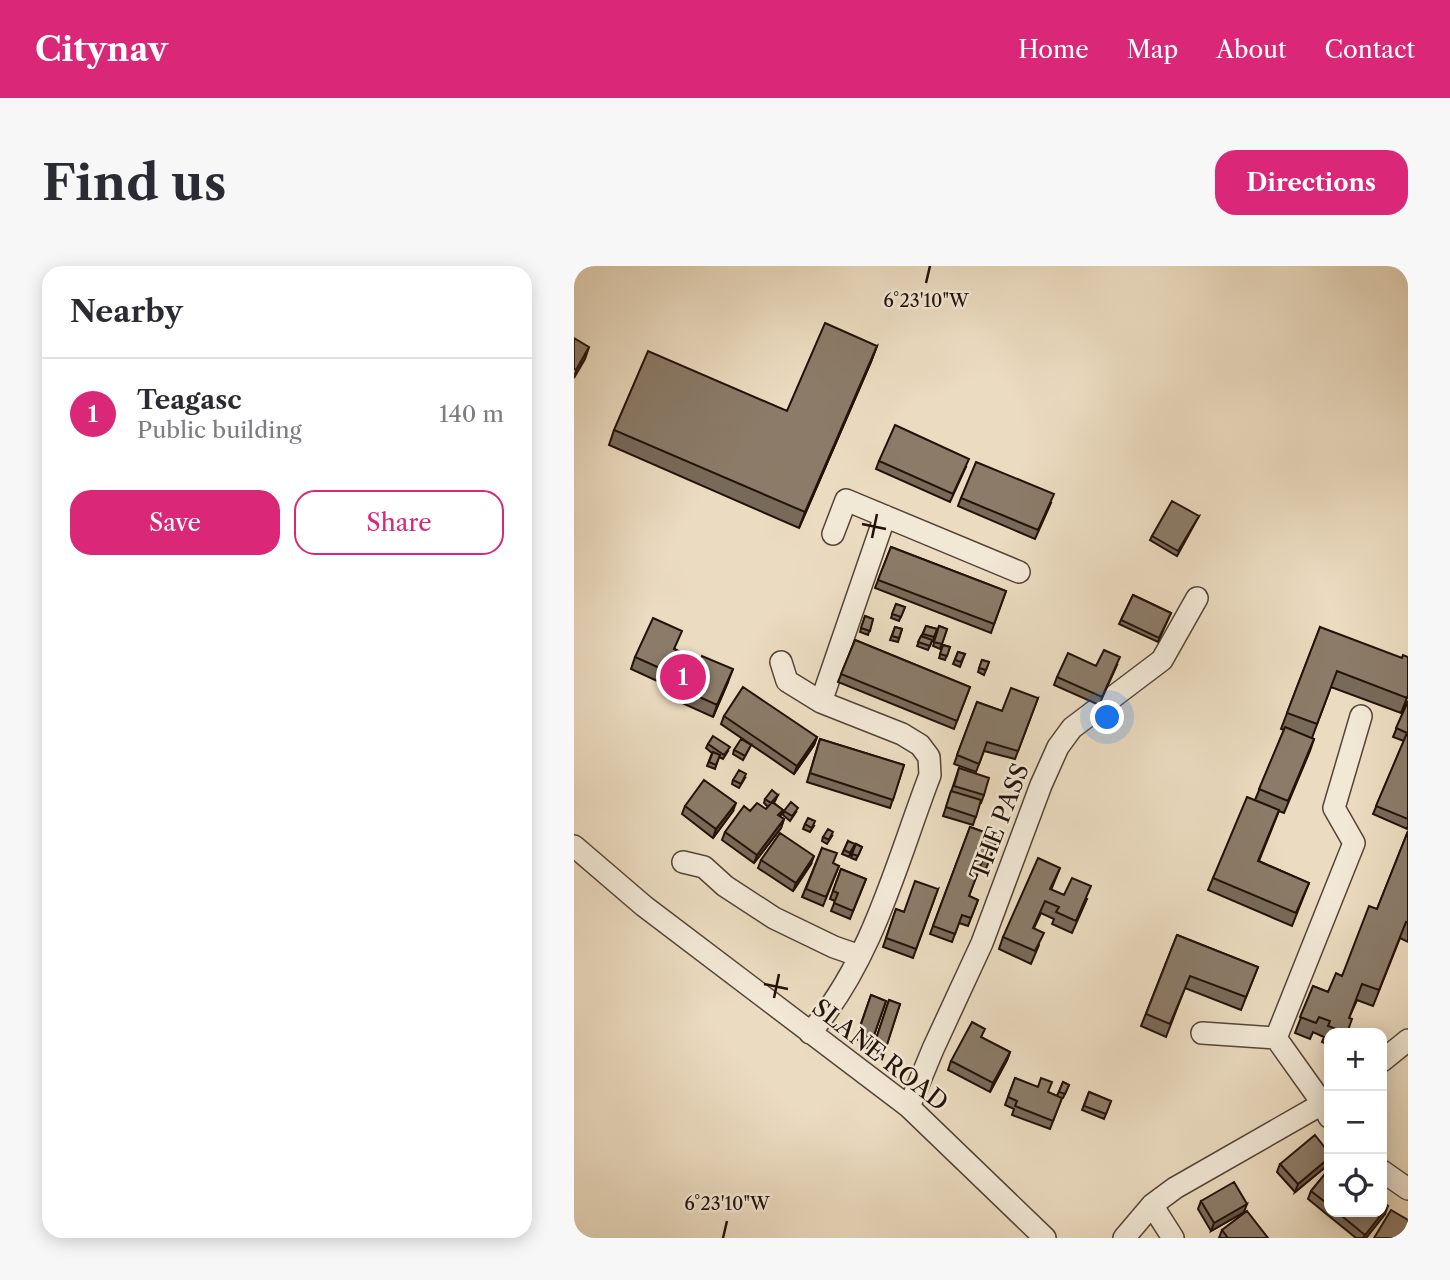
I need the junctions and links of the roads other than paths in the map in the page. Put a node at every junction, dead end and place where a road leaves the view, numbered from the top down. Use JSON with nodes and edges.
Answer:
{"nodes":[{"id":1,"x":885,"y":516,"type":"junction"},
{"id":2,"x":833,"y":534,"type":"dead end"},
{"id":3,"x":1019,"y":572,"type":"dead end"},
{"id":4,"x":1198,"y":598,"type":"dead end"},
{"id":5,"x":781,"y":662,"type":"dead end"},
{"id":6,"x":821,"y":702,"type":"junction"},
{"id":7,"x":1361,"y":716,"type":"dead end"},
{"id":8,"x":574,"y":846,"type":"edge"},
{"id":9,"x":683,"y":862,"type":"dead end"},
{"id":10,"x":860,"y":956,"type":"junction"},
{"id":11,"x":810,"y":1033,"type":"junction"},
{"id":12,"x":1202,"y":1033,"type":"dead end"},
{"id":13,"x":1276,"y":1038,"type":"junction"},
{"id":14,"x":1408,"y":1040,"type":"edge"},
{"id":15,"x":1387,"y":1057,"type":"edge"},
{"id":16,"x":1324,"y":1103,"type":"edge"},
{"id":17,"x":909,"y":1107,"type":"junction"},
{"id":18,"x":1324,"y":1109,"type":"edge"},
{"id":19,"x":1387,"y":1174,"type":"edge"},
{"id":20,"x":1408,"y":1189,"type":"edge"},
{"id":21,"x":1152,"y":1205,"type":"junction"},
{"id":22,"x":1045,"y":1238,"type":"edge"},
{"id":23,"x":1124,"y":1238,"type":"edge"},
{"id":24,"x":1173,"y":1238,"type":"edge"}],
"edges":[{"from":1,"to":2,"type":"street"},
{"from":1,"to":3,"type":"street"},
{"from":1,"to":6,"type":"street"},
{"from":4,"to":17,"type":"street","name":"THE PASS"},
{"from":5,"to":6,"type":"street"},
{"from":6,"to":10,"type":"street"},
{"from":7,"to":13,"type":"street"},
{"from":8,"to":11,"type":"street","name":"SLANE ROAD"},
{"from":9,"to":10,"type":"street"},
{"from":10,"to":11,"type":"street"},
{"from":11,"to":17,"type":"street","name":"SLANE ROAD"},
{"from":12,"to":13,"type":"street"},
{"from":13,"to":16,"type":"street"},
{"from":14,"to":15,"type":"street"},
{"from":17,"to":22,"type":"street","name":"SLANE ROAD"},
{"from":18,"to":21,"type":"street"},
{"from":19,"to":20,"type":"street"},
{"from":21,"to":23,"type":"street"},
{"from":21,"to":24,"type":"street"}]}
